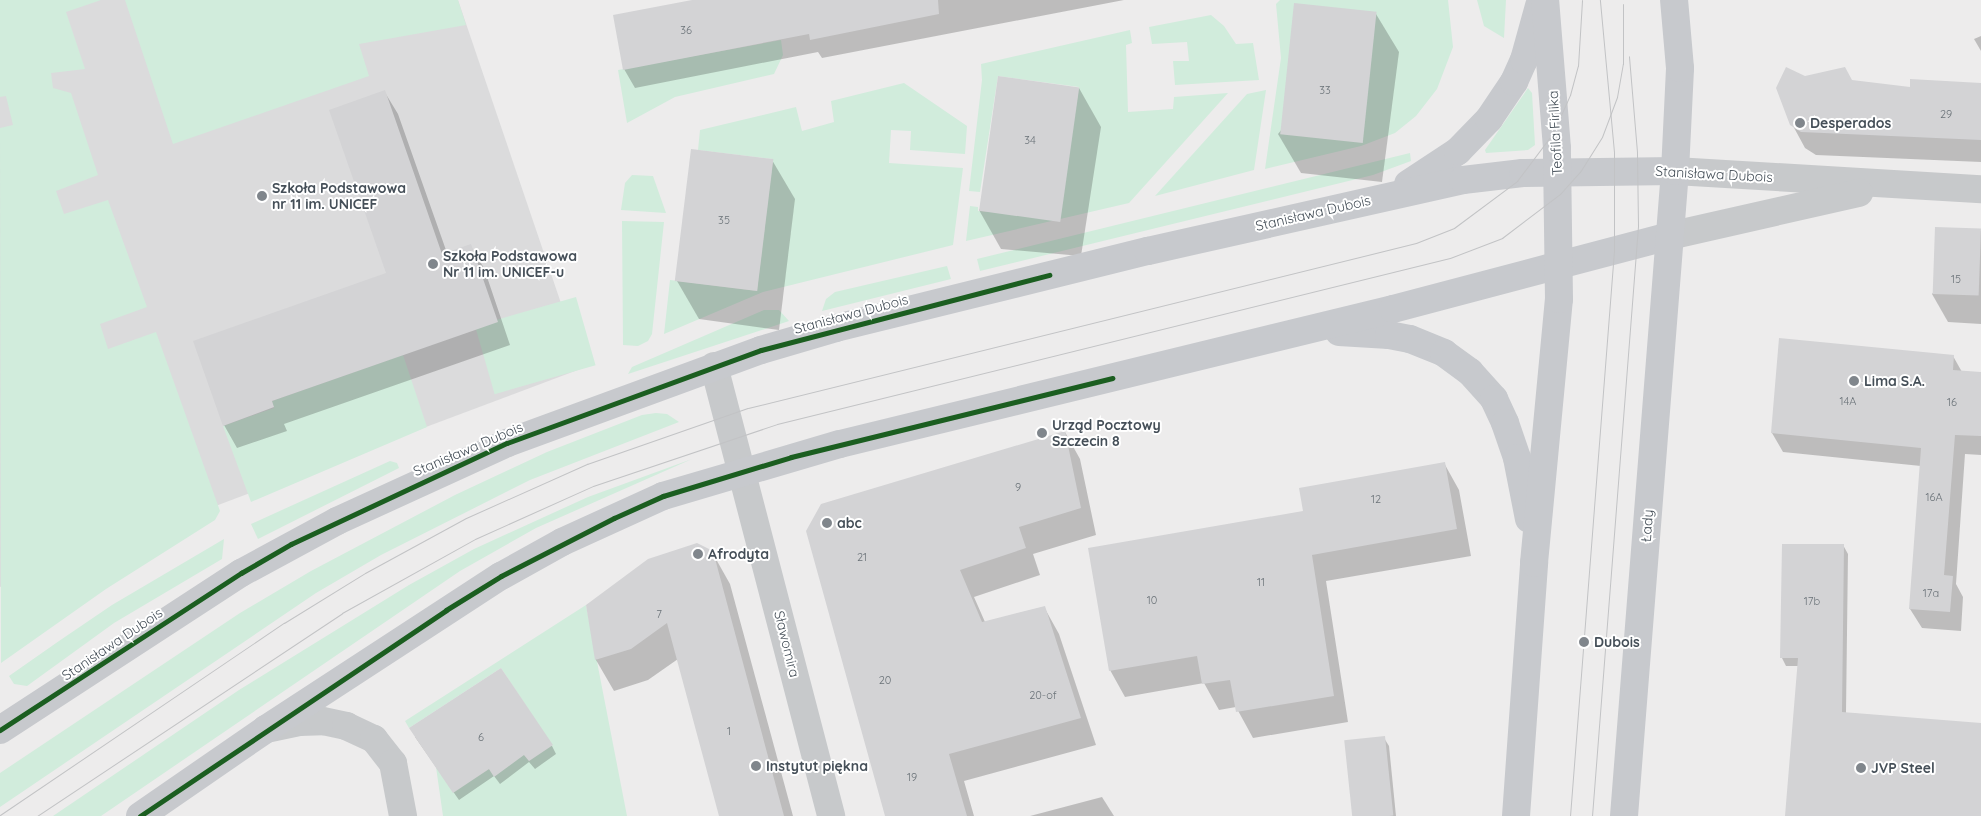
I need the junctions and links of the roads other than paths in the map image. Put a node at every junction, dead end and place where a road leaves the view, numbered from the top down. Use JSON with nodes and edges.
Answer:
{"nodes":[{"id":1,"x":1540,"y":0,"type":"edge"},
{"id":2,"x":1545,"y":0,"type":"edge"},
{"id":3,"x":1674,"y":0,"type":"edge"},
{"id":4,"x":1675,"y":171,"type":"junction"},
{"id":5,"x":1558,"y":172,"type":"junction"},
{"id":6,"x":1928,"y":187,"type":"junction"},
{"id":7,"x":1981,"y":189,"type":"edge"},
{"id":8,"x":1370,"y":200,"type":"junction"},
{"id":9,"x":1669,"y":236,"type":"junction"},
{"id":10,"x":1559,"y":266,"type":"junction"},
{"id":11,"x":1275,"y":338,"type":"junction"},
{"id":12,"x":714,"y":366,"type":"junction"},
{"id":13,"x":742,"y":472,"type":"junction"},
{"id":14,"x":1534,"y":563,"type":"junction"},
{"id":15,"x":266,"y":729,"type":"junction"},
{"id":16,"x":0,"y":730,"type":"edge"},
{"id":17,"x":140,"y":816,"type":"edge"},
{"id":18,"x":403,"y":816,"type":"edge"},
{"id":19,"x":832,"y":816,"type":"edge"},
{"id":20,"x":1516,"y":816,"type":"edge"},
{"id":21,"x":1624,"y":816,"type":"edge"}],
"edges":[{"from":1,"to":8,"type":"street"},
{"from":2,"to":5,"type":"street","name":"Teofila Firlika"},
{"from":3,"to":4,"type":"street"},
{"from":4,"to":5,"type":"street","name":"Stanisława Dubois"},
{"from":4,"to":6,"type":"street","name":"Stanisława Dubois"},
{"from":4,"to":9,"type":"street"},
{"from":5,"to":8,"type":"street","name":"Stanisława Dubois"},
{"from":5,"to":10,"type":"street","name":"Teofila Firlika"},
{"from":6,"to":7,"type":"street","name":"Stanisława Dubois"},
{"from":6,"to":9,"type":"street","name":"Stanisława Dubois"},
{"from":8,"to":12,"type":"street","name":"Stanisława Dubois"},
{"from":9,"to":10,"type":"street","name":"Stanisława Dubois"},
{"from":9,"to":21,"type":"street","name":"Łady"},
{"from":10,"to":11,"type":"street","name":"Stanisława Dubois"},
{"from":10,"to":14,"type":"street"},
{"from":11,"to":13,"type":"street","name":"Stanisława Dubois"},
{"from":11,"to":14,"type":"street"},
{"from":12,"to":13,"type":"street"},
{"from":12,"to":16,"type":"street","name":"Stanisława Dubois"},
{"from":13,"to":15,"type":"street","name":"Stanisława Dubois"},
{"from":13,"to":19,"type":"street","name":"Sławomira"},
{"from":14,"to":20,"type":"street"},
{"from":15,"to":17,"type":"street","name":"Stanisława Dubois"},
{"from":15,"to":18,"type":"street"}]}
